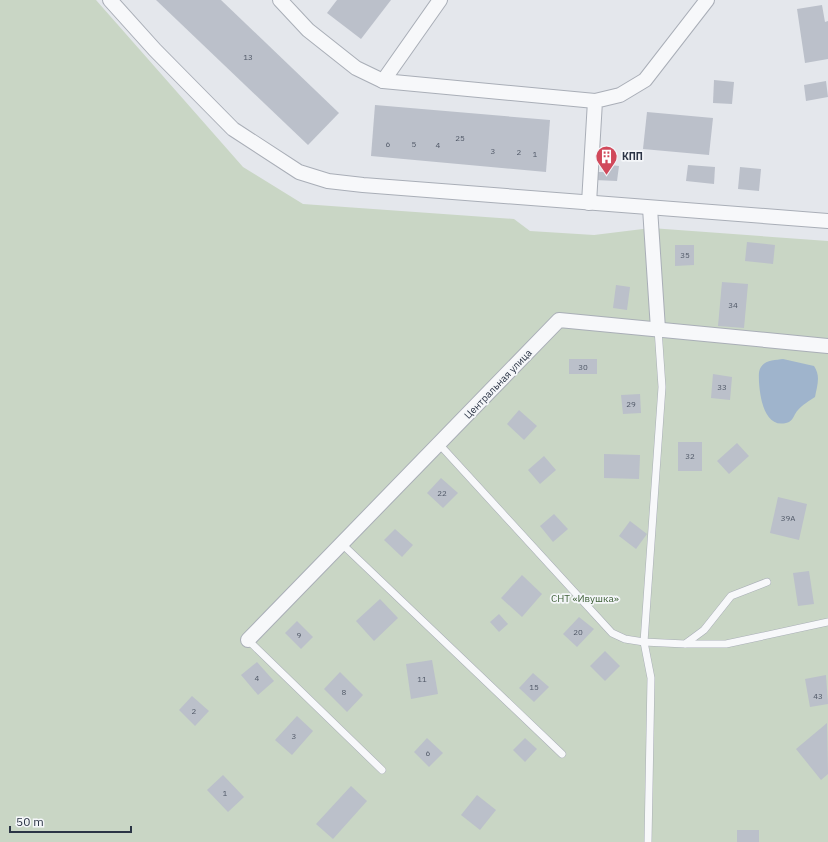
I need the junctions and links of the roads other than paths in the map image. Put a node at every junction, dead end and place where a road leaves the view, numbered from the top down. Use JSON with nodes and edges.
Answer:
{"nodes":[{"id":1,"x":110,"y":0,"type":"edge"},
{"id":2,"x":280,"y":0,"type":"edge"},
{"id":3,"x":440,"y":0,"type":"edge"},
{"id":4,"x":707,"y":0,"type":"edge"},
{"id":5,"x":383,"y":81,"type":"junction"},
{"id":6,"x":595,"y":101,"type":"junction"},
{"id":7,"x":590,"y":203,"type":"junction"},
{"id":8,"x":650,"y":208,"type":"junction"},
{"id":9,"x":828,"y":221,"type":"edge"},
{"id":10,"x":658,"y":329,"type":"junction"},
{"id":11,"x":828,"y":346,"type":"edge"},
{"id":12,"x":439,"y":444,"type":"junction"},
{"id":13,"x":342,"y":544,"type":"junction"},
{"id":14,"x":767,"y":582,"type":"dead end"},
{"id":15,"x":828,"y":622,"type":"edge"},
{"id":16,"x":248,"y":640,"type":"joint"},
{"id":17,"x":644,"y":642,"type":"junction"},
{"id":18,"x":685,"y":644,"type":"junction"},
{"id":19,"x":562,"y":754,"type":"dead end"},
{"id":20,"x":382,"y":770,"type":"dead end"},
{"id":21,"x":648,"y":842,"type":"edge"}],
"edges":[{"from":1,"to":7,"type":"street"},
{"from":2,"to":5,"type":"street"},
{"from":3,"to":5,"type":"street"},
{"from":4,"to":6,"type":"street"},
{"from":5,"to":6,"type":"street"},
{"from":6,"to":7,"type":"street"},
{"from":7,"to":8,"type":"street"},
{"from":8,"to":9,"type":"street"},
{"from":8,"to":10,"type":"street"},
{"from":10,"to":11,"type":"street","name":"Центральная улица"},
{"from":10,"to":12,"type":"street","name":"Центральная улица"},
{"from":10,"to":17,"type":"lane"},
{"from":12,"to":13,"type":"street","name":"Центральная улица"},
{"from":12,"to":17,"type":"lane"},
{"from":13,"to":16,"type":"street","name":"Центральная улица"},
{"from":13,"to":19,"type":"lane"},
{"from":14,"to":18,"type":"lane"},
{"from":15,"to":18,"type":"lane"},
{"from":16,"to":20,"type":"lane"},
{"from":17,"to":18,"type":"lane"},
{"from":17,"to":21,"type":"lane"}]}
